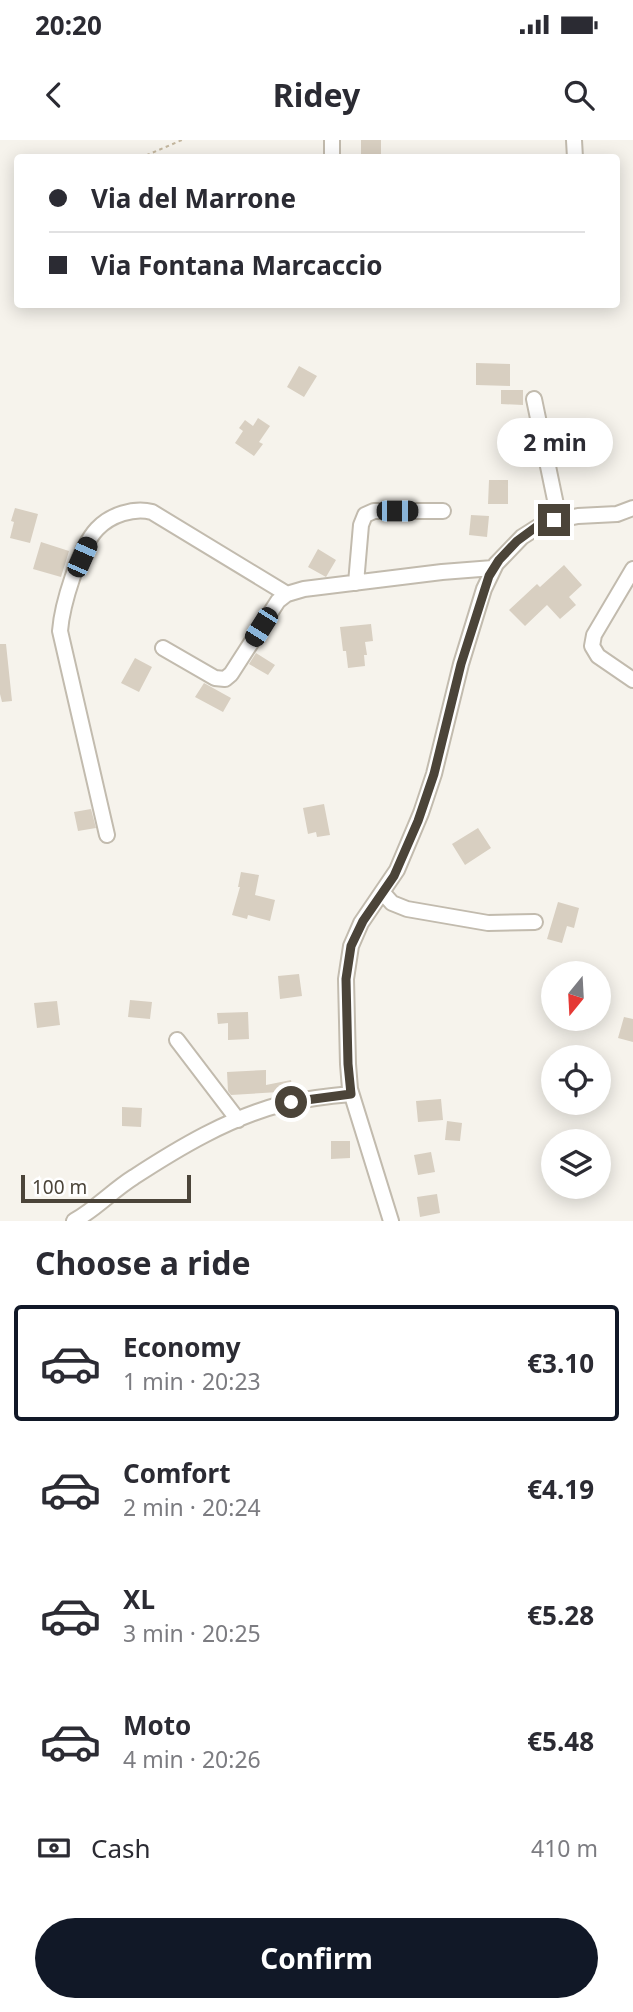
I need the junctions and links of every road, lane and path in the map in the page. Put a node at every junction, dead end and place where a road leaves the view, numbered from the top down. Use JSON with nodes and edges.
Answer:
{"nodes":[{"id":1,"x":182,"y":140,"type":"edge"},
{"id":2,"x":149,"y":154,"type":"edge"},
{"id":3,"x":534,"y":399,"type":"dead end"},
{"id":4,"x":633,"y":509,"type":"edge"},
{"id":5,"x":443,"y":512,"type":"dead end"},
{"id":6,"x":559,"y":519,"type":"junction"},
{"id":7,"x":493,"y":568,"type":"junction"},
{"id":8,"x":633,"y":569,"type":"edge"},
{"id":9,"x":356,"y":583,"type":"junction"},
{"id":10,"x":287,"y":594,"type":"junction"},
{"id":11,"x":163,"y":648,"type":"dead end"},
{"id":12,"x":633,"y":680,"type":"edge"},
{"id":13,"x":107,"y":835,"type":"dead end"},
{"id":14,"x":383,"y":893,"type":"junction"},
{"id":15,"x":535,"y":922,"type":"dead end"},
{"id":16,"x":177,"y":1040,"type":"dead end"},
{"id":17,"x":351,"y":1094,"type":"junction"},
{"id":18,"x":238,"y":1120,"type":"junction"},
{"id":19,"x":74,"y":1221,"type":"edge"},
{"id":20,"x":391,"y":1221,"type":"edge"}],
"edges":[{"from":1,"to":2,"type":"path"},
{"from":3,"to":6,"type":"street"},
{"from":4,"to":6,"type":"street"},
{"from":5,"to":9,"type":"street"},
{"from":6,"to":7,"type":"street"},
{"from":7,"to":9,"type":"street"},
{"from":7,"to":14,"type":"street"},
{"from":8,"to":12,"type":"street"},
{"from":9,"to":10,"type":"street"},
{"from":10,"to":11,"type":"street"},
{"from":10,"to":13,"type":"street"},
{"from":14,"to":15,"type":"street"},
{"from":14,"to":17,"type":"street"},
{"from":16,"to":18,"type":"street"},
{"from":17,"to":18,"type":"street"},
{"from":17,"to":20,"type":"street"},
{"from":18,"to":19,"type":"street"}]}
